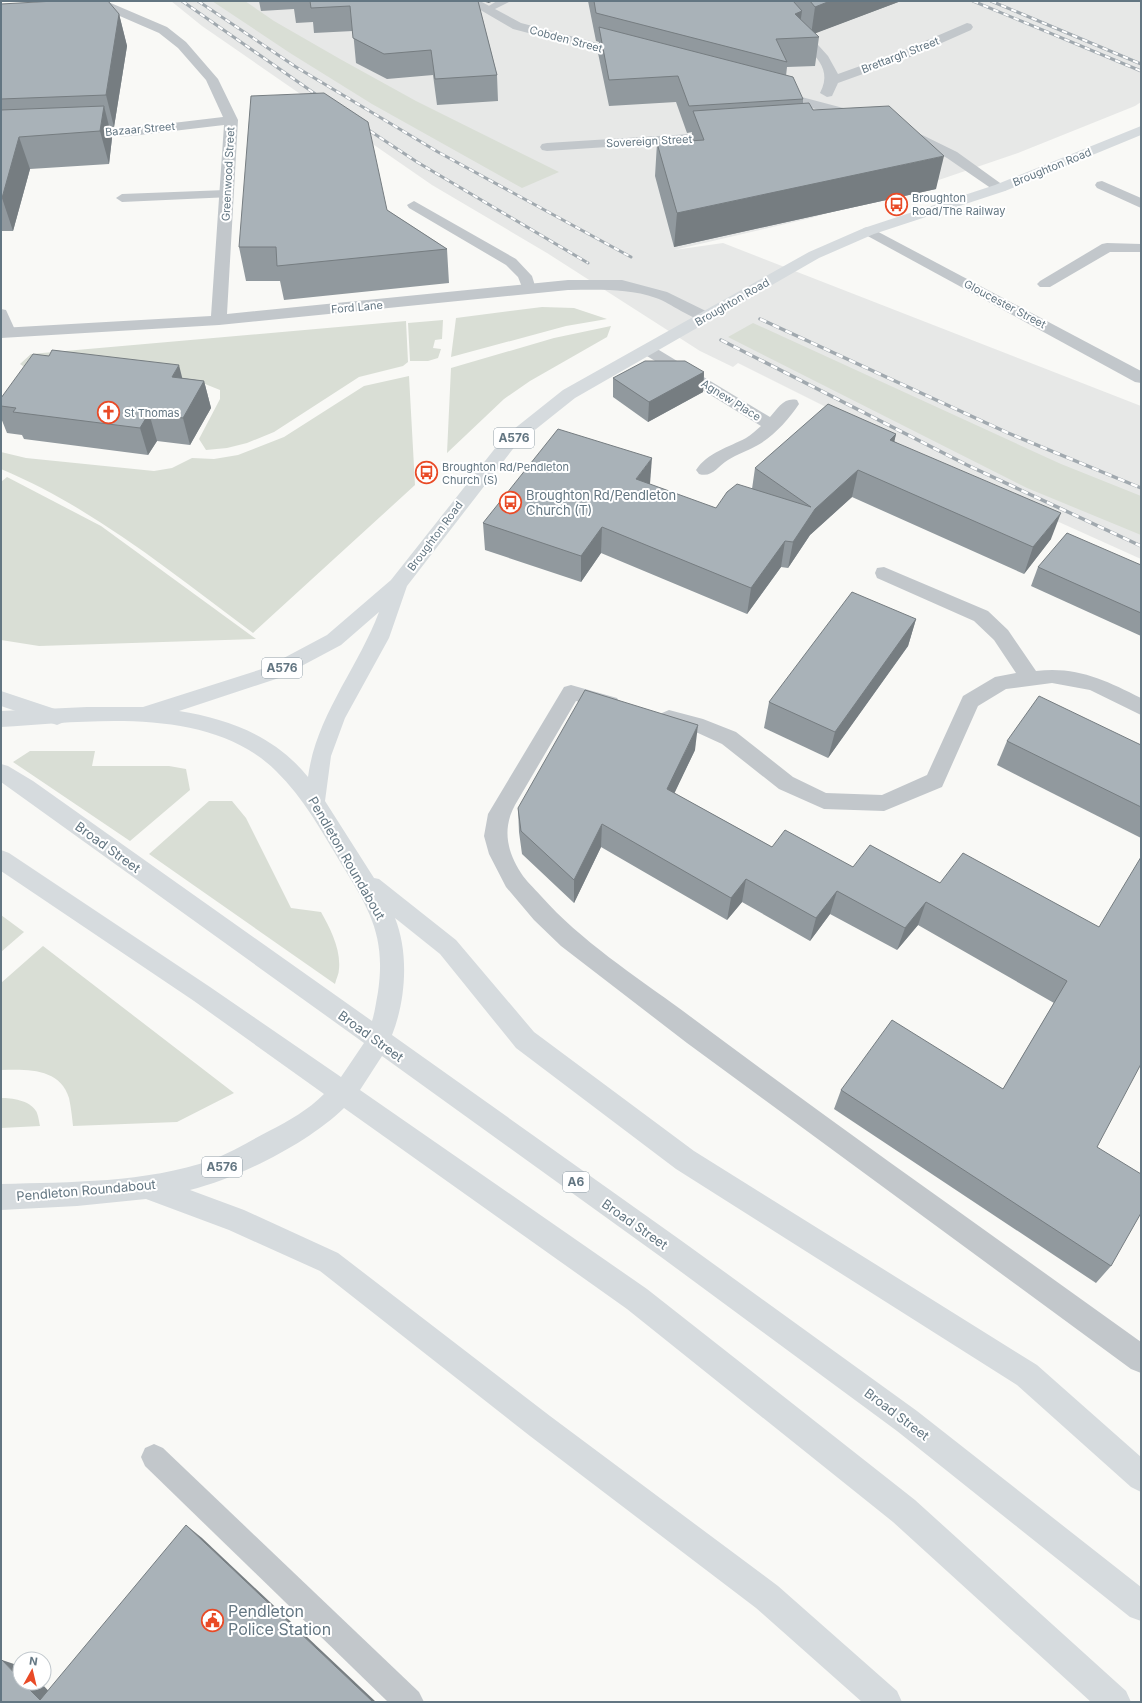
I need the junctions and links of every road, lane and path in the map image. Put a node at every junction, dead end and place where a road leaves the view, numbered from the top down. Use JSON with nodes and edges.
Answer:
{"nodes":[{"id":1,"x":96,"y":1,"type":"edge"},
{"id":2,"x":471,"y":1,"type":"edge"},
{"id":3,"x":506,"y":1,"type":"edge"},
{"id":4,"x":487,"y":10,"type":"junction"},
{"id":5,"x":791,"y":22,"type":"edge"},
{"id":6,"x":967,"y":27,"type":"dead end"},
{"id":7,"x":640,"y":58,"type":"edge"},
{"id":8,"x":833,"y":80,"type":"junction"},
{"id":9,"x":764,"y":91,"type":"edge"},
{"id":10,"x":818,"y":105,"type":"junction"},
{"id":11,"x":841,"y":111,"type":"junction"},
{"id":12,"x":231,"y":120,"type":"junction"},
{"id":13,"x":870,"y":120,"type":"edge"},
{"id":14,"x":826,"y":122,"type":"edge"},
{"id":15,"x":892,"y":126,"type":"edge"},
{"id":16,"x":1141,"y":130,"type":"edge"},
{"id":17,"x":70,"y":134,"type":"edge"},
{"id":18,"x":738,"y":135,"type":"edge"},
{"id":19,"x":547,"y":147,"type":"dead end"},
{"id":20,"x":1102,"y":185,"type":"dead end"},
{"id":21,"x":1000,"y":188,"type":"junction"},
{"id":22,"x":226,"y":194,"type":"junction"},
{"id":23,"x":122,"y":198,"type":"dead end"},
{"id":24,"x":1141,"y":204,"type":"edge"},
{"id":25,"x":414,"y":205,"type":"dead end"},
{"id":26,"x":869,"y":231,"type":"junction"},
{"id":27,"x":1141,"y":248,"type":"edge"},
{"id":28,"x":1045,"y":284,"type":"dead end"},
{"id":29,"x":529,"y":289,"type":"junction"},
{"id":30,"x":1,"y":313,"type":"edge"},
{"id":31,"x":706,"y":317,"type":"junction"},
{"id":32,"x":219,"y":320,"type":"junction"},
{"id":33,"x":5,"y":333,"type":"edge"},
{"id":34,"x":648,"y":350,"type":"junction"},
{"id":35,"x":1141,"y":378,"type":"edge"},
{"id":36,"x":790,"y":404,"type":"dead end"},
{"id":37,"x":772,"y":426,"type":"junction"},
{"id":38,"x":705,"y":470,"type":"dead end"},
{"id":39,"x":884,"y":573,"type":"dead end"},
{"id":40,"x":398,"y":585,"type":"junction"},
{"id":41,"x":1030,"y":678,"type":"junction"},
{"id":42,"x":1,"y":698,"type":"edge"},
{"id":43,"x":1141,"y":707,"type":"edge"},
{"id":44,"x":630,"y":708,"type":"edge"},
{"id":45,"x":145,"y":714,"type":"junction"},
{"id":46,"x":652,"y":714,"type":"edge"},
{"id":47,"x":57,"y":717,"type":"junction"},
{"id":48,"x":1,"y":719,"type":"edge"},
{"id":49,"x":1,"y":772,"type":"edge"},
{"id":50,"x":315,"y":800,"type":"junction"},
{"id":51,"x":1,"y":859,"type":"edge"},
{"id":52,"x":364,"y":881,"type":"junction"},
{"id":53,"x":146,"y":1187,"type":"junction"},
{"id":54,"x":1,"y":1197,"type":"edge"},
{"id":55,"x":1141,"y":1360,"type":"edge"},
{"id":56,"x":154,"y":1457,"type":"dead end"},
{"id":57,"x":1141,"y":1477,"type":"edge"},
{"id":58,"x":1141,"y":1606,"type":"edge"},
{"id":59,"x":409,"y":1702,"type":"edge"},
{"id":60,"x":886,"y":1702,"type":"edge"},
{"id":61,"x":1115,"y":1702,"type":"edge"}],
"edges":[{"from":1,"to":12,"type":"street","name":"Greenwood Street"},
{"from":2,"to":4,"type":"street","name":"Cobden Street"},
{"from":3,"to":4,"type":"lane"},
{"from":4,"to":7,"type":"street","name":"Cobden Street"},
{"from":5,"to":8,"type":"street"},
{"from":6,"to":8,"type":"street","name":"Brettargh Street"},
{"from":8,"to":10,"type":"street"},
{"from":9,"to":10,"type":"street"},
{"from":10,"to":11,"type":"street"},
{"from":11,"to":13,"type":"street"},
{"from":11,"to":14,"type":"street"},
{"from":12,"to":17,"type":"street","name":"Bazaar Street"},
{"from":12,"to":22,"type":"street","name":"Greenwood Street"},
{"from":15,"to":21,"type":"street"},
{"from":16,"to":21,"type":"main road","name":"Broughton Road","number":"A576"},
{"from":18,"to":19,"type":"street","name":"Sovereign Street"},
{"from":20,"to":24,"type":"street"},
{"from":21,"to":26,"type":"main road","name":"Broughton Road","number":"A576"},
{"from":22,"to":23,"type":"lane"},
{"from":22,"to":32,"type":"street","name":"Greenwood Street"},
{"from":25,"to":29,"type":"lane"},
{"from":26,"to":31,"type":"main road","name":"Broughton Road","number":"A576"},
{"from":26,"to":35,"type":"street","name":"Gloucester Street"},
{"from":27,"to":28,"type":"street"},
{"from":29,"to":31,"type":"street","name":"Ford Lane"},
{"from":29,"to":32,"type":"street","name":"Ford Lane"},
{"from":30,"to":33,"type":"lane"},
{"from":31,"to":34,"type":"main road","name":"Broughton Road","number":"A576"},
{"from":32,"to":33,"type":"street","name":"Ford Lane"},
{"from":34,"to":37,"type":"street","name":"Agnew Place"},
{"from":34,"to":40,"type":"main road","name":"Broughton Road","number":"A576"},
{"from":36,"to":37,"type":"street","name":"Agnew Place"},
{"from":37,"to":38,"type":"street","name":"Agnew Place"},
{"from":39,"to":41,"type":"street"},
{"from":40,"to":45,"type":"main road","name":"Broughton Road","number":"A576"},
{"from":40,"to":50,"type":"main road","name":"Broughton Road","number":"A576"},
{"from":41,"to":43,"type":"street"},
{"from":41,"to":46,"type":"street"},
{"from":42,"to":47,"type":"main road","number":"A576"},
{"from":44,"to":55,"type":"street"},
{"from":45,"to":47,"type":"main road","name":"Pendleton Roundabout","number":"A576"},
{"from":45,"to":50,"type":"main road","name":"Pendleton Roundabout","number":"A576"},
{"from":47,"to":48,"type":"main road","name":"Pendleton Roundabout","number":"A576"},
{"from":49,"to":58,"type":"main road","name":"Broad Street","number":"A6"},
{"from":50,"to":52,"type":"main road","name":"Pendleton Roundabout","number":"A576"},
{"from":51,"to":61,"type":"main road"},
{"from":52,"to":53,"type":"main road","name":"Pendleton Roundabout","number":"A576"},
{"from":52,"to":57,"type":"main road"},
{"from":53,"to":54,"type":"main road","name":"Pendleton Roundabout","number":"A576"},
{"from":53,"to":60,"type":"main road"},
{"from":56,"to":59,"type":"lane"}]}
